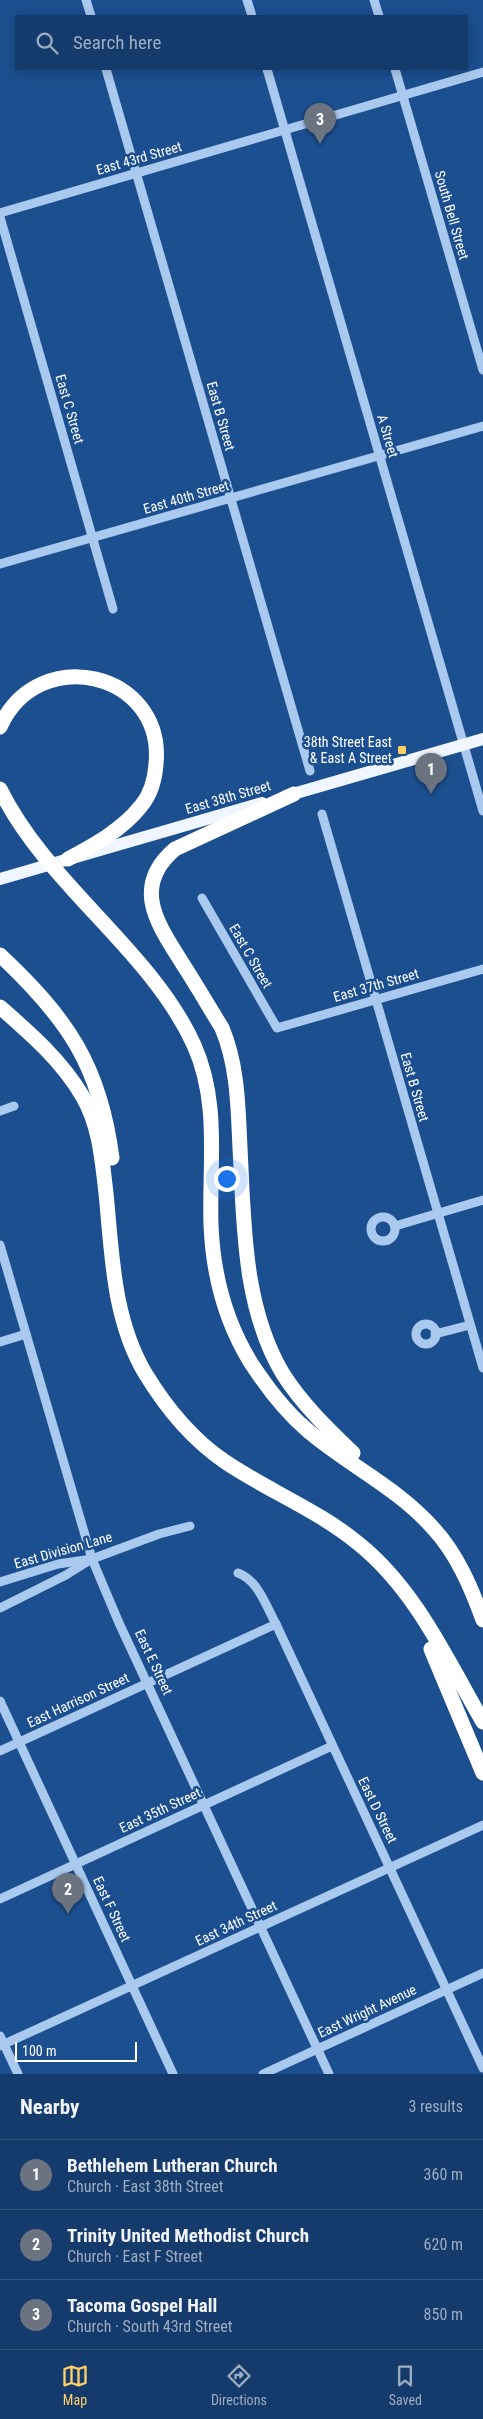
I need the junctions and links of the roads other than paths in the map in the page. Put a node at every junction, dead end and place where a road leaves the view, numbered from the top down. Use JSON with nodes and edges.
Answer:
{"nodes":[{"id":1,"x":86,"y":0,"type":"edge"},
{"id":2,"x":247,"y":0,"type":"edge"},
{"id":3,"x":374,"y":0,"type":"edge"},
{"id":4,"x":91,"y":15,"type":"edge"},
{"id":5,"x":252,"y":15,"type":"edge"},
{"id":6,"x":379,"y":15,"type":"edge"},
{"id":7,"x":106,"y":70,"type":"edge"},
{"id":8,"x":267,"y":70,"type":"edge"},
{"id":9,"x":395,"y":70,"type":"edge"},
{"id":10,"x":483,"y":72,"type":"edge"},
{"id":11,"x":403,"y":96,"type":"junction"},
{"id":12,"x":285,"y":129,"type":"junction"},
{"id":13,"x":136,"y":173,"type":"junction"},
{"id":14,"x":0,"y":213,"type":"edge"},
{"id":15,"x":0,"y":217,"type":"edge"},
{"id":16,"x":483,"y":370,"type":"edge"},
{"id":17,"x":483,"y":426,"type":"edge"},
{"id":18,"x":379,"y":456,"type":"junction"},
{"id":19,"x":230,"y":499,"type":"junction"},
{"id":20,"x":94,"y":538,"type":"junction"},
{"id":21,"x":0,"y":564,"type":"edge"},
{"id":22,"x":113,"y":609,"type":"dead end"},
{"id":23,"x":0,"y":727,"type":"edge"},
{"id":24,"x":483,"y":739,"type":"edge"},
{"id":25,"x":464,"y":744,"type":"junction"},
{"id":26,"x":310,"y":771,"type":"dead end"},
{"id":27,"x":0,"y":789,"type":"edge"},
{"id":28,"x":294,"y":794,"type":"junction"},
{"id":29,"x":483,"y":811,"type":"edge"},
{"id":30,"x":322,"y":814,"type":"dead end"},
{"id":31,"x":68,"y":859,"type":"junction"},
{"id":32,"x":0,"y":879,"type":"edge"},
{"id":33,"x":202,"y":898,"type":"dead end"},
{"id":34,"x":0,"y":954,"type":"edge"},
{"id":35,"x":483,"y":969,"type":"edge"},
{"id":36,"x":376,"y":1000,"type":"junction"},
{"id":37,"x":0,"y":1007,"type":"edge"},
{"id":38,"x":277,"y":1028,"type":"joint"},
{"id":39,"x":14,"y":1106,"type":"dead end"},
{"id":40,"x":0,"y":1111,"type":"edge"},
{"id":41,"x":483,"y":1200,"type":"edge"},
{"id":42,"x":438,"y":1214,"type":"junction"},
{"id":43,"x":395,"y":1226,"type":"dead end"},
{"id":44,"x":0,"y":1245,"type":"edge"},
{"id":45,"x":114,"y":1278,"type":"junction"},
{"id":46,"x":470,"y":1325,"type":"junction"},
{"id":47,"x":26,"y":1334,"type":"junction"},
{"id":48,"x":435,"y":1334,"type":"dead end"},
{"id":49,"x":0,"y":1342,"type":"edge"},
{"id":50,"x":483,"y":1368,"type":"edge"},
{"id":51,"x":396,"y":1494,"type":"junction"},
{"id":52,"x":190,"y":1526,"type":"dead end"},
{"id":53,"x":92,"y":1559,"type":"junction"},
{"id":54,"x":238,"y":1573,"type":"dead end"},
{"id":55,"x":0,"y":1582,"type":"edge"},
{"id":56,"x":410,"y":1599,"type":"junction"},
{"id":57,"x":0,"y":1608,"type":"edge"},
{"id":58,"x":483,"y":1620,"type":"edge"},
{"id":59,"x":276,"y":1624,"type":"junction"},
{"id":60,"x":148,"y":1683,"type":"junction"},
{"id":61,"x":0,"y":1701,"type":"edge"},
{"id":62,"x":483,"y":1722,"type":"edge"},
{"id":63,"x":20,"y":1742,"type":"junction"},
{"id":64,"x":332,"y":1746,"type":"junction"},
{"id":65,"x":0,"y":1751,"type":"edge"},
{"id":66,"x":483,"y":1773,"type":"edge"},
{"id":67,"x":205,"y":1805,"type":"junction"},
{"id":68,"x":483,"y":1825,"type":"edge"},
{"id":69,"x":76,"y":1864,"type":"junction"},
{"id":70,"x":390,"y":1867,"type":"junction"},
{"id":71,"x":0,"y":1899,"type":"edge"},
{"id":72,"x":261,"y":1926,"type":"junction"},
{"id":73,"x":483,"y":1973,"type":"edge"},
{"id":74,"x":132,"y":1985,"type":"junction"},
{"id":75,"x":447,"y":1989,"type":"junction"},
{"id":76,"x":1,"y":2042,"type":"edge"},
{"id":77,"x":317,"y":2049,"type":"junction"},
{"id":78,"x":483,"y":2068,"type":"edge"},
{"id":79,"x":18,"y":2074,"type":"edge"},
{"id":80,"x":173,"y":2074,"type":"edge"},
{"id":81,"x":264,"y":2074,"type":"edge"},
{"id":82,"x":329,"y":2074,"type":"edge"}],
"edges":[{"from":1,"to":4,"type":"street"},
{"from":2,"to":5,"type":"street"},
{"from":3,"to":6,"type":"street"},
{"from":7,"to":13,"type":"street","name":"East B Street"},
{"from":8,"to":12,"type":"street","name":"A Street"},
{"from":9,"to":11,"type":"street","name":"South Bell Street"},
{"from":10,"to":11,"type":"street","name":"East 43rd Street"},
{"from":11,"to":12,"type":"street","name":"East 43rd Street"},
{"from":11,"to":16,"type":"street","name":"South Bell Street"},
{"from":12,"to":13,"type":"street","name":"East 43rd Street"},
{"from":12,"to":18,"type":"street","name":"A Street"},
{"from":13,"to":14,"type":"street","name":"East 43rd Street"},
{"from":13,"to":19,"type":"street","name":"East B Street"},
{"from":15,"to":20,"type":"street","name":"East C Street"},
{"from":17,"to":18,"type":"street","name":"East 40th Street"},
{"from":18,"to":19,"type":"street","name":"East 40th Street"},
{"from":18,"to":25,"type":"street","name":"A Street"},
{"from":19,"to":20,"type":"street","name":"East 40th Street"},
{"from":19,"to":26,"type":"street","name":"East B Street"},
{"from":20,"to":21,"type":"street","name":"East 40th Street"},
{"from":20,"to":22,"type":"street","name":"East C Street"},
{"from":23,"to":31,"type":"highway"},
{"from":24,"to":25,"type":"main road","name":"East 38th Street"},
{"from":25,"to":28,"type":"main road","name":"East 38th Street"},
{"from":25,"to":29,"type":"street","name":"A Street"},
{"from":27,"to":51,"type":"highway"},
{"from":28,"to":31,"type":"main road","name":"East 38th Street"},
{"from":28,"to":51,"type":"highway"},
{"from":30,"to":36,"type":"street","name":"East B Street"},
{"from":31,"to":32,"type":"main road","name":"East 38th Street"},
{"from":33,"to":38,"type":"street","name":"East C Street"},
{"from":34,"to":45,"type":"highway"},
{"from":35,"to":36,"type":"street","name":"East 37th Street"},
{"from":36,"to":38,"type":"street","name":"East 37th Street"},
{"from":36,"to":42,"type":"street","name":"East B Street"},
{"from":37,"to":45,"type":"highway"},
{"from":39,"to":40,"type":"street"},
{"from":41,"to":42,"type":"street"},
{"from":42,"to":43,"type":"street"},
{"from":42,"to":46,"type":"street","name":"East B Street"},
{"from":44,"to":47,"type":"street","name":"East E Street"},
{"from":45,"to":56,"type":"highway"},
{"from":46,"to":48,"type":"street"},
{"from":46,"to":50,"type":"street","name":"East B Street"},
{"from":47,"to":49,"type":"street"},
{"from":47,"to":53,"type":"street","name":"East E Street"},
{"from":51,"to":58,"type":"highway"},
{"from":52,"to":53,"type":"street","name":"East Division Lane"},
{"from":53,"to":55,"type":"street","name":"East Division Lane"},
{"from":53,"to":57,"type":"street"},
{"from":53,"to":60,"type":"street","name":"East E Street"},
{"from":54,"to":59,"type":"street","name":"East D Street"},
{"from":56,"to":62,"type":"highway"},
{"from":56,"to":66,"type":"highway"},
{"from":59,"to":60,"type":"street","name":"East Harrison Street"},
{"from":59,"to":64,"type":"street","name":"East D Street"},
{"from":60,"to":63,"type":"street","name":"East Harrison Street"},
{"from":60,"to":67,"type":"street","name":"East E Street"},
{"from":61,"to":63,"type":"street","name":"East F Street"},
{"from":63,"to":65,"type":"street","name":"East Harrison Street"},
{"from":63,"to":69,"type":"street","name":"East F Street"},
{"from":64,"to":67,"type":"street","name":"East 35th Street"},
{"from":64,"to":70,"type":"street","name":"East D Street"},
{"from":67,"to":69,"type":"street","name":"East 35th Street"},
{"from":67,"to":72,"type":"street","name":"East E Street"},
{"from":68,"to":70,"type":"street","name":"East 34th Street"},
{"from":69,"to":71,"type":"street","name":"East 35th Street"},
{"from":69,"to":74,"type":"street","name":"East F Street"},
{"from":70,"to":72,"type":"street","name":"East 34th Street"},
{"from":70,"to":75,"type":"street","name":"East D Street"},
{"from":72,"to":74,"type":"street","name":"East 34th Street"},
{"from":72,"to":77,"type":"street","name":"East E Street"},
{"from":73,"to":75,"type":"street","name":"East Wright Avenue"},
{"from":74,"to":76,"type":"street","name":"East 34th Street"},
{"from":74,"to":80,"type":"street","name":"East F Street"},
{"from":75,"to":77,"type":"street","name":"East Wright Avenue"},
{"from":75,"to":78,"type":"street","name":"East D Street"},
{"from":76,"to":79,"type":"street"},
{"from":77,"to":81,"type":"street","name":"East Wright Avenue"},
{"from":77,"to":82,"type":"street","name":"East E Street"}]}
